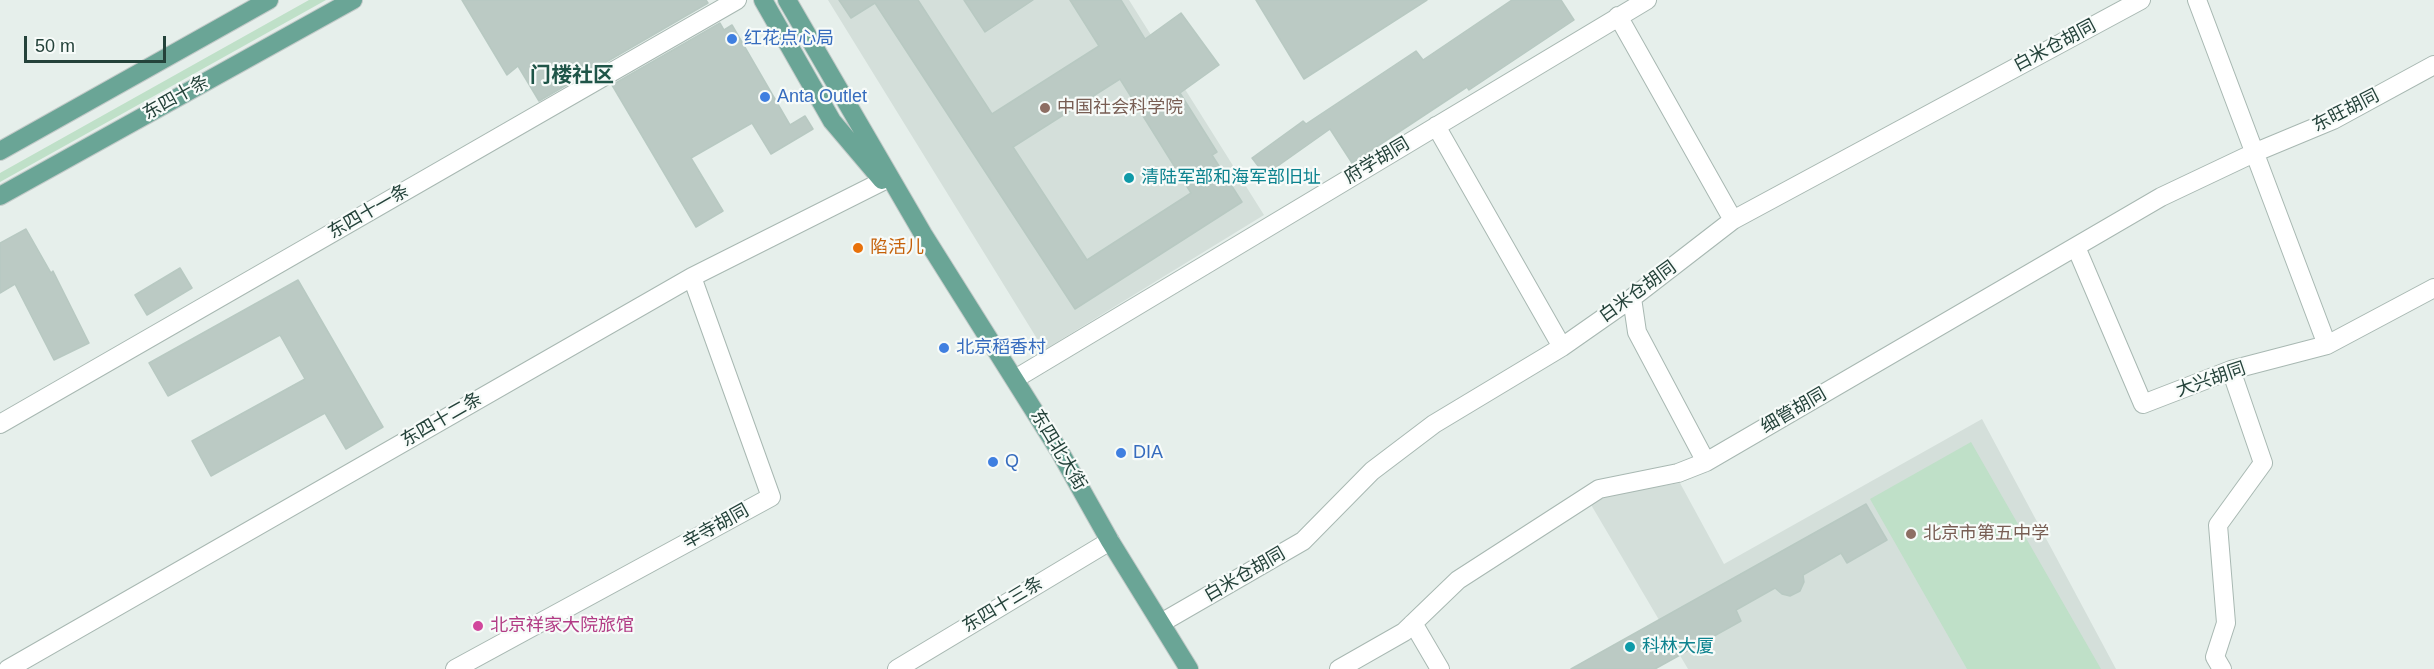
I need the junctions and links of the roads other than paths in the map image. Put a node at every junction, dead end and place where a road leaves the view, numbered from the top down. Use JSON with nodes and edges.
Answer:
{"nodes":[{"id":1,"x":269,"y":0,"type":"edge"},
{"id":2,"x":352,"y":0,"type":"edge"},
{"id":3,"x":737,"y":0,"type":"edge"},
{"id":4,"x":763,"y":0,"type":"edge"},
{"id":5,"x":787,"y":0,"type":"edge"},
{"id":6,"x":1647,"y":0,"type":"edge"},
{"id":7,"x":2141,"y":0,"type":"edge"},
{"id":8,"x":2197,"y":0,"type":"edge"},
{"id":9,"x":1618,"y":16,"type":"junction"},
{"id":10,"x":2434,"y":65,"type":"edge"},
{"id":11,"x":1436,"y":126,"type":"junction"},
{"id":12,"x":0,"y":151,"type":"edge"},
{"id":13,"x":2256,"y":152,"type":"junction"},
{"id":14,"x":883,"y":181,"type":"junction"},
{"id":15,"x":0,"y":196,"type":"edge"},
{"id":16,"x":1733,"y":220,"type":"junction"},
{"id":17,"x":923,"y":234,"type":"junction"},
{"id":18,"x":2076,"y":247,"type":"junction"},
{"id":19,"x":692,"y":277,"type":"junction"},
{"id":20,"x":2434,"y":288,"type":"edge"},
{"id":21,"x":1632,"y":298,"type":"junction"},
{"id":22,"x":2328,"y":345,"type":"junction"},
{"id":23,"x":1562,"y":347,"type":"junction"},
{"id":24,"x":2231,"y":370,"type":"junction"},
{"id":25,"x":1015,"y":379,"type":"junction"},
{"id":26,"x":0,"y":424,"type":"edge"},
{"id":27,"x":1706,"y":462,"type":"junction"},
{"id":28,"x":1110,"y":541,"type":"junction"},
{"id":29,"x":1161,"y":623,"type":"junction"},
{"id":30,"x":1413,"y":623,"type":"junction"},
{"id":31,"x":8,"y":669,"type":"edge"},
{"id":32,"x":455,"y":669,"type":"edge"},
{"id":33,"x":897,"y":669,"type":"edge"},
{"id":34,"x":1189,"y":669,"type":"edge"},
{"id":35,"x":1339,"y":669,"type":"edge"},
{"id":36,"x":1440,"y":669,"type":"edge"},
{"id":37,"x":2222,"y":669,"type":"edge"}],
"edges":[{"from":1,"to":12,"type":"main road"},
{"from":2,"to":15,"type":"main road","name":"东四十条"},
{"from":3,"to":26,"type":"street","name":"东四十一条"},
{"from":4,"to":14,"type":"main road","name":"东四北大街"},
{"from":5,"to":17,"type":"main road","name":"东四北大街"},
{"from":6,"to":9,"type":"street","name":"府学胡同"},
{"from":7,"to":16,"type":"street","name":"白米仓胡同"},
{"from":8,"to":13,"type":"street"},
{"from":9,"to":11,"type":"street","name":"府学胡同"},
{"from":9,"to":16,"type":"street"},
{"from":10,"to":13,"type":"street","name":"东旺胡同"},
{"from":11,"to":23,"type":"street"},
{"from":11,"to":25,"type":"street","name":"府学胡同"},
{"from":13,"to":18,"type":"street","name":"细管胡同"},
{"from":13,"to":22,"type":"street"},
{"from":14,"to":17,"type":"main road","name":"东四北大街"},
{"from":14,"to":19,"type":"street","name":"东四十二条"},
{"from":16,"to":21,"type":"street","name":"白米仓胡同"},
{"from":17,"to":25,"type":"main road","name":"东四北大街"},
{"from":18,"to":24,"type":"street","name":"大兴胡同"},
{"from":18,"to":27,"type":"street","name":"细管胡同"},
{"from":19,"to":31,"type":"street","name":"东四十二条"},
{"from":19,"to":32,"type":"street","name":"辛寺胡同"},
{"from":20,"to":22,"type":"street","name":"大兴胡同"},
{"from":21,"to":23,"type":"street","name":"白米仓胡同"},
{"from":21,"to":27,"type":"street"},
{"from":22,"to":24,"type":"street","name":"大兴胡同"},
{"from":23,"to":29,"type":"street","name":"白米仓胡同"},
{"from":24,"to":37,"type":"street"},
{"from":25,"to":28,"type":"main road","name":"东四北大街"},
{"from":27,"to":30,"type":"street","name":"细管胡同"},
{"from":28,"to":29,"type":"main road","name":"东四北大街"},
{"from":28,"to":33,"type":"street","name":"东四十三条"},
{"from":29,"to":34,"type":"main road","name":"东四北大街"},
{"from":30,"to":35,"type":"street","name":"细管胡同"},
{"from":30,"to":36,"type":"street"}]}
